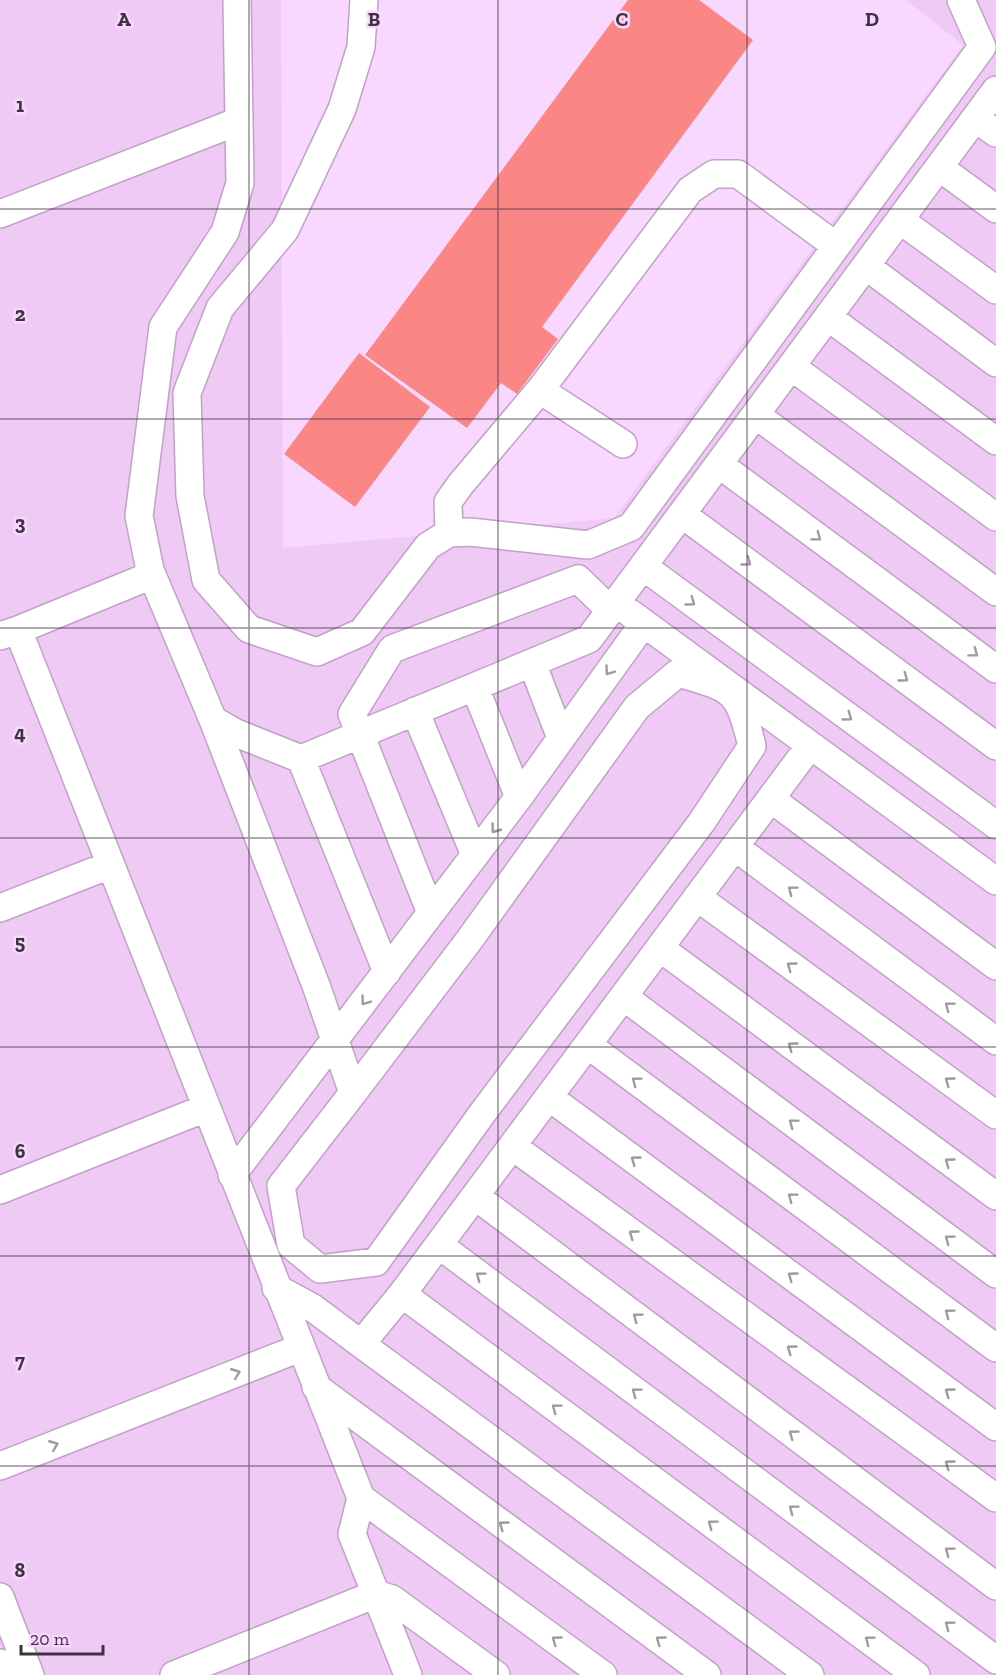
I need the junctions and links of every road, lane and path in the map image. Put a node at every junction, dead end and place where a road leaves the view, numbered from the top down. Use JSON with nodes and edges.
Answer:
{"nodes":[{"id":1,"x":237,"y":0,"type":"edge"},
{"id":2,"x":363,"y":0,"type":"edge"},
{"id":3,"x":961,"y":0,"type":"edge"},
{"id":4,"x":996,"y":90,"type":"edge"},
{"id":5,"x":239,"y":121,"type":"junction"},
{"id":6,"x":986,"y":125,"type":"edge"},
{"id":7,"x":939,"y":167,"type":"junction"},
{"id":8,"x":996,"y":209,"type":"edge"},
{"id":9,"x":0,"y":214,"type":"edge"},
{"id":10,"x":900,"y":220,"type":"junction"},
{"id":11,"x":836,"y":246,"type":"junction"},
{"id":12,"x":866,"y":266,"type":"junction"},
{"id":13,"x":996,"y":290,"type":"edge"},
{"id":14,"x":828,"y":317,"type":"junction"},
{"id":15,"x":996,"y":363,"type":"edge"},
{"id":16,"x":792,"y":366,"type":"junction"},
{"id":17,"x":540,"y":390,"type":"junction"},
{"id":18,"x":756,"y":415,"type":"junction"},
{"id":19,"x":996,"y":441,"type":"edge"},
{"id":20,"x":623,"y":444,"type":"dead end"},
{"id":21,"x":720,"y":465,"type":"junction"},
{"id":22,"x":683,"y":515,"type":"junction"},
{"id":23,"x":996,"y":517,"type":"edge"},
{"id":24,"x":448,"y":533,"type":"junction"},
{"id":25,"x":644,"y":567,"type":"junction"},
{"id":26,"x":152,"y":575,"type":"junction"},
{"id":27,"x":996,"y":592,"type":"edge"},
{"id":28,"x":614,"y":607,"type":"junction"},
{"id":29,"x":644,"y":623,"type":"junction"},
{"id":30,"x":9,"y":633,"type":"edge"},
{"id":31,"x":532,"y":663,"type":"junction"},
{"id":32,"x":996,"y":669,"type":"edge"},
{"id":33,"x":475,"y":688,"type":"junction"},
{"id":34,"x":415,"y":711,"type":"junction"},
{"id":35,"x":213,"y":720,"type":"junction"},
{"id":36,"x":358,"y":734,"type":"junction"},
{"id":37,"x":561,"y":738,"type":"junction"},
{"id":38,"x":996,"y":746,"type":"edge"},
{"id":39,"x":809,"y":747,"type":"junction"},
{"id":40,"x":301,"y":759,"type":"junction"},
{"id":41,"x":519,"y":797,"type":"junction"},
{"id":42,"x":771,"y":799,"type":"junction"},
{"id":43,"x":996,"y":825,"type":"edge"},
{"id":44,"x":735,"y":847,"type":"junction"},
{"id":45,"x":476,"y":855,"type":"junction"},
{"id":46,"x":110,"y":866,"type":"junction"},
{"id":47,"x":996,"y":881,"type":"edge"},
{"id":48,"x":698,"y":897,"type":"junction"},
{"id":49,"x":0,"y":908,"type":"edge"},
{"id":50,"x":431,"y":914,"type":"junction"},
{"id":51,"x":660,"y":948,"type":"junction"},
{"id":52,"x":996,"y":966,"type":"edge"},
{"id":53,"x":387,"y":972,"type":"junction"},
{"id":54,"x":624,"y":997,"type":"junction"},
{"id":55,"x":337,"y":1040,"type":"junction"},
{"id":56,"x":996,"y":1041,"type":"edge"},
{"id":57,"x":588,"y":1045,"type":"junction"},
{"id":58,"x":353,"y":1093,"type":"junction"},
{"id":59,"x":549,"y":1097,"type":"junction"},
{"id":60,"x":206,"y":1108,"type":"junction"},
{"id":61,"x":996,"y":1115,"type":"edge"},
{"id":62,"x":512,"y":1146,"type":"junction"},
{"id":63,"x":232,"y":1175,"type":"junction"},
{"id":64,"x":0,"y":1190,"type":"edge"},
{"id":65,"x":475,"y":1196,"type":"junction"},
{"id":66,"x":996,"y":1196,"type":"edge"},
{"id":67,"x":439,"y":1245,"type":"junction"},
{"id":68,"x":996,"y":1274,"type":"edge"},
{"id":69,"x":276,"y":1288,"type":"junction"},
{"id":70,"x":402,"y":1294,"type":"junction"},
{"id":71,"x":361,"y":1344,"type":"junction"},
{"id":72,"x":300,"y":1348,"type":"junction"},
{"id":73,"x":996,"y":1348,"type":"edge"},
{"id":74,"x":315,"y":1387,"type":"junction"},
{"id":75,"x":996,"y":1427,"type":"edge"},
{"id":76,"x":0,"y":1466,"type":"edge"},
{"id":77,"x":361,"y":1498,"type":"junction"},
{"id":78,"x":996,"y":1498,"type":"edge"},
{"id":79,"x":996,"y":1586,"type":"edge"},
{"id":80,"x":376,"y":1594,"type":"junction"},
{"id":81,"x":0,"y":1597,"type":"edge"},
{"id":82,"x":996,"y":1660,"type":"edge"},
{"id":83,"x":0,"y":1662,"type":"edge"},
{"id":84,"x":5,"y":1675,"type":"edge"},
{"id":85,"x":30,"y":1675,"type":"edge"},
{"id":86,"x":174,"y":1675,"type":"edge"},
{"id":87,"x":408,"y":1675,"type":"edge"},
{"id":88,"x":496,"y":1675,"type":"edge"},
{"id":89,"x":603,"y":1675,"type":"edge"},
{"id":90,"x":707,"y":1675,"type":"edge"},
{"id":91,"x":810,"y":1675,"type":"edge"},
{"id":92,"x":916,"y":1675,"type":"edge"}],
"edges":[{"from":1,"to":5,"type":"lane"},
{"from":2,"to":24,"type":"lane"},
{"from":3,"to":11,"type":"lane"},
{"from":4,"to":6,"type":"lane"},
{"from":5,"to":9,"type":"lane"},
{"from":5,"to":26,"type":"lane"},
{"from":6,"to":7,"type":"lane"},
{"from":7,"to":8,"type":"lane"},
{"from":7,"to":10,"type":"lane"},
{"from":10,"to":12,"type":"lane"},
{"from":10,"to":13,"type":"lane"},
{"from":11,"to":17,"type":"lane"},
{"from":11,"to":24,"type":"lane"},
{"from":12,"to":14,"type":"lane"},
{"from":12,"to":15,"type":"lane"},
{"from":14,"to":16,"type":"lane"},
{"from":14,"to":19,"type":"lane"},
{"from":16,"to":18,"type":"lane"},
{"from":16,"to":23,"type":"lane"},
{"from":17,"to":20,"type":"lane"},
{"from":17,"to":24,"type":"lane"},
{"from":18,"to":21,"type":"lane"},
{"from":18,"to":27,"type":"lane"},
{"from":21,"to":22,"type":"lane"},
{"from":21,"to":32,"type":"lane","one_way":true},
{"from":22,"to":25,"type":"lane"},
{"from":22,"to":38,"type":"lane","one_way":true},
{"from":25,"to":28,"type":"lane"},
{"from":25,"to":43,"type":"lane","one_way":true},
{"from":26,"to":30,"type":"lane"},
{"from":26,"to":35,"type":"lane"},
{"from":28,"to":29,"type":"lane"},
{"from":28,"to":31,"type":"lane"},
{"from":28,"to":36,"type":"lane"},
{"from":29,"to":37,"type":"lane","one_way":true},
{"from":29,"to":39,"type":"lane"},
{"from":30,"to":46,"type":"lane"},
{"from":31,"to":33,"type":"lane"},
{"from":31,"to":37,"type":"lane"},
{"from":33,"to":34,"type":"lane"},
{"from":33,"to":41,"type":"lane"},
{"from":34,"to":36,"type":"lane"},
{"from":34,"to":45,"type":"lane"},
{"from":35,"to":40,"type":"lane"},
{"from":35,"to":55,"type":"lane"},
{"from":36,"to":40,"type":"lane"},
{"from":36,"to":50,"type":"lane"},
{"from":37,"to":41,"type":"lane"},
{"from":39,"to":42,"type":"lane"},
{"from":39,"to":47,"type":"lane"},
{"from":40,"to":53,"type":"lane"},
{"from":41,"to":45,"type":"lane","one_way":true},
{"from":42,"to":44,"type":"lane"},
{"from":42,"to":52,"type":"lane"},
{"from":44,"to":48,"type":"lane"},
{"from":56,"to":44,"type":"lane","one_way":true},
{"from":45,"to":50,"type":"lane"},
{"from":46,"to":49,"type":"lane"},
{"from":46,"to":60,"type":"lane"},
{"from":48,"to":51,"type":"lane"},
{"from":61,"to":48,"type":"lane","one_way":true},
{"from":50,"to":53,"type":"lane"},
{"from":51,"to":54,"type":"lane"},
{"from":66,"to":51,"type":"lane","one_way":true},
{"from":53,"to":55,"type":"lane","one_way":true},
{"from":54,"to":57,"type":"lane"},
{"from":68,"to":54,"type":"lane","one_way":true},
{"from":55,"to":58,"type":"lane"},
{"from":55,"to":63,"type":"lane"},
{"from":57,"to":59,"type":"lane"},
{"from":73,"to":57,"type":"lane","one_way":true},
{"from":58,"to":58,"type":"lane"},
{"from":59,"to":62,"type":"lane"},
{"from":75,"to":59,"type":"lane","one_way":true},
{"from":60,"to":63,"type":"lane"},
{"from":60,"to":64,"type":"lane"},
{"from":62,"to":65,"type":"lane"},
{"from":78,"to":62,"type":"lane","one_way":true},
{"from":63,"to":69,"type":"lane"},
{"from":65,"to":67,"type":"lane"},
{"from":79,"to":65,"type":"lane","one_way":true},
{"from":67,"to":70,"type":"lane"},
{"from":82,"to":67,"type":"lane","one_way":true},
{"from":69,"to":71,"type":"lane"},
{"from":69,"to":72,"type":"lane"},
{"from":70,"to":71,"type":"lane"},
{"from":92,"to":70,"type":"lane","one_way":true},
{"from":71,"to":91,"type":"lane"},
{"from":72,"to":74,"type":"lane"},
{"from":76,"to":72,"type":"lane","one_way":true},
{"from":74,"to":77,"type":"lane"},
{"from":90,"to":74,"type":"lane","one_way":true},
{"from":77,"to":80,"type":"lane"},
{"from":89,"to":77,"type":"lane","one_way":true},
{"from":80,"to":86,"type":"lane"},
{"from":80,"to":87,"type":"lane"},
{"from":80,"to":88,"type":"lane"},
{"from":81,"to":85,"type":"lane"},
{"from":83,"to":84,"type":"lane"}]}
